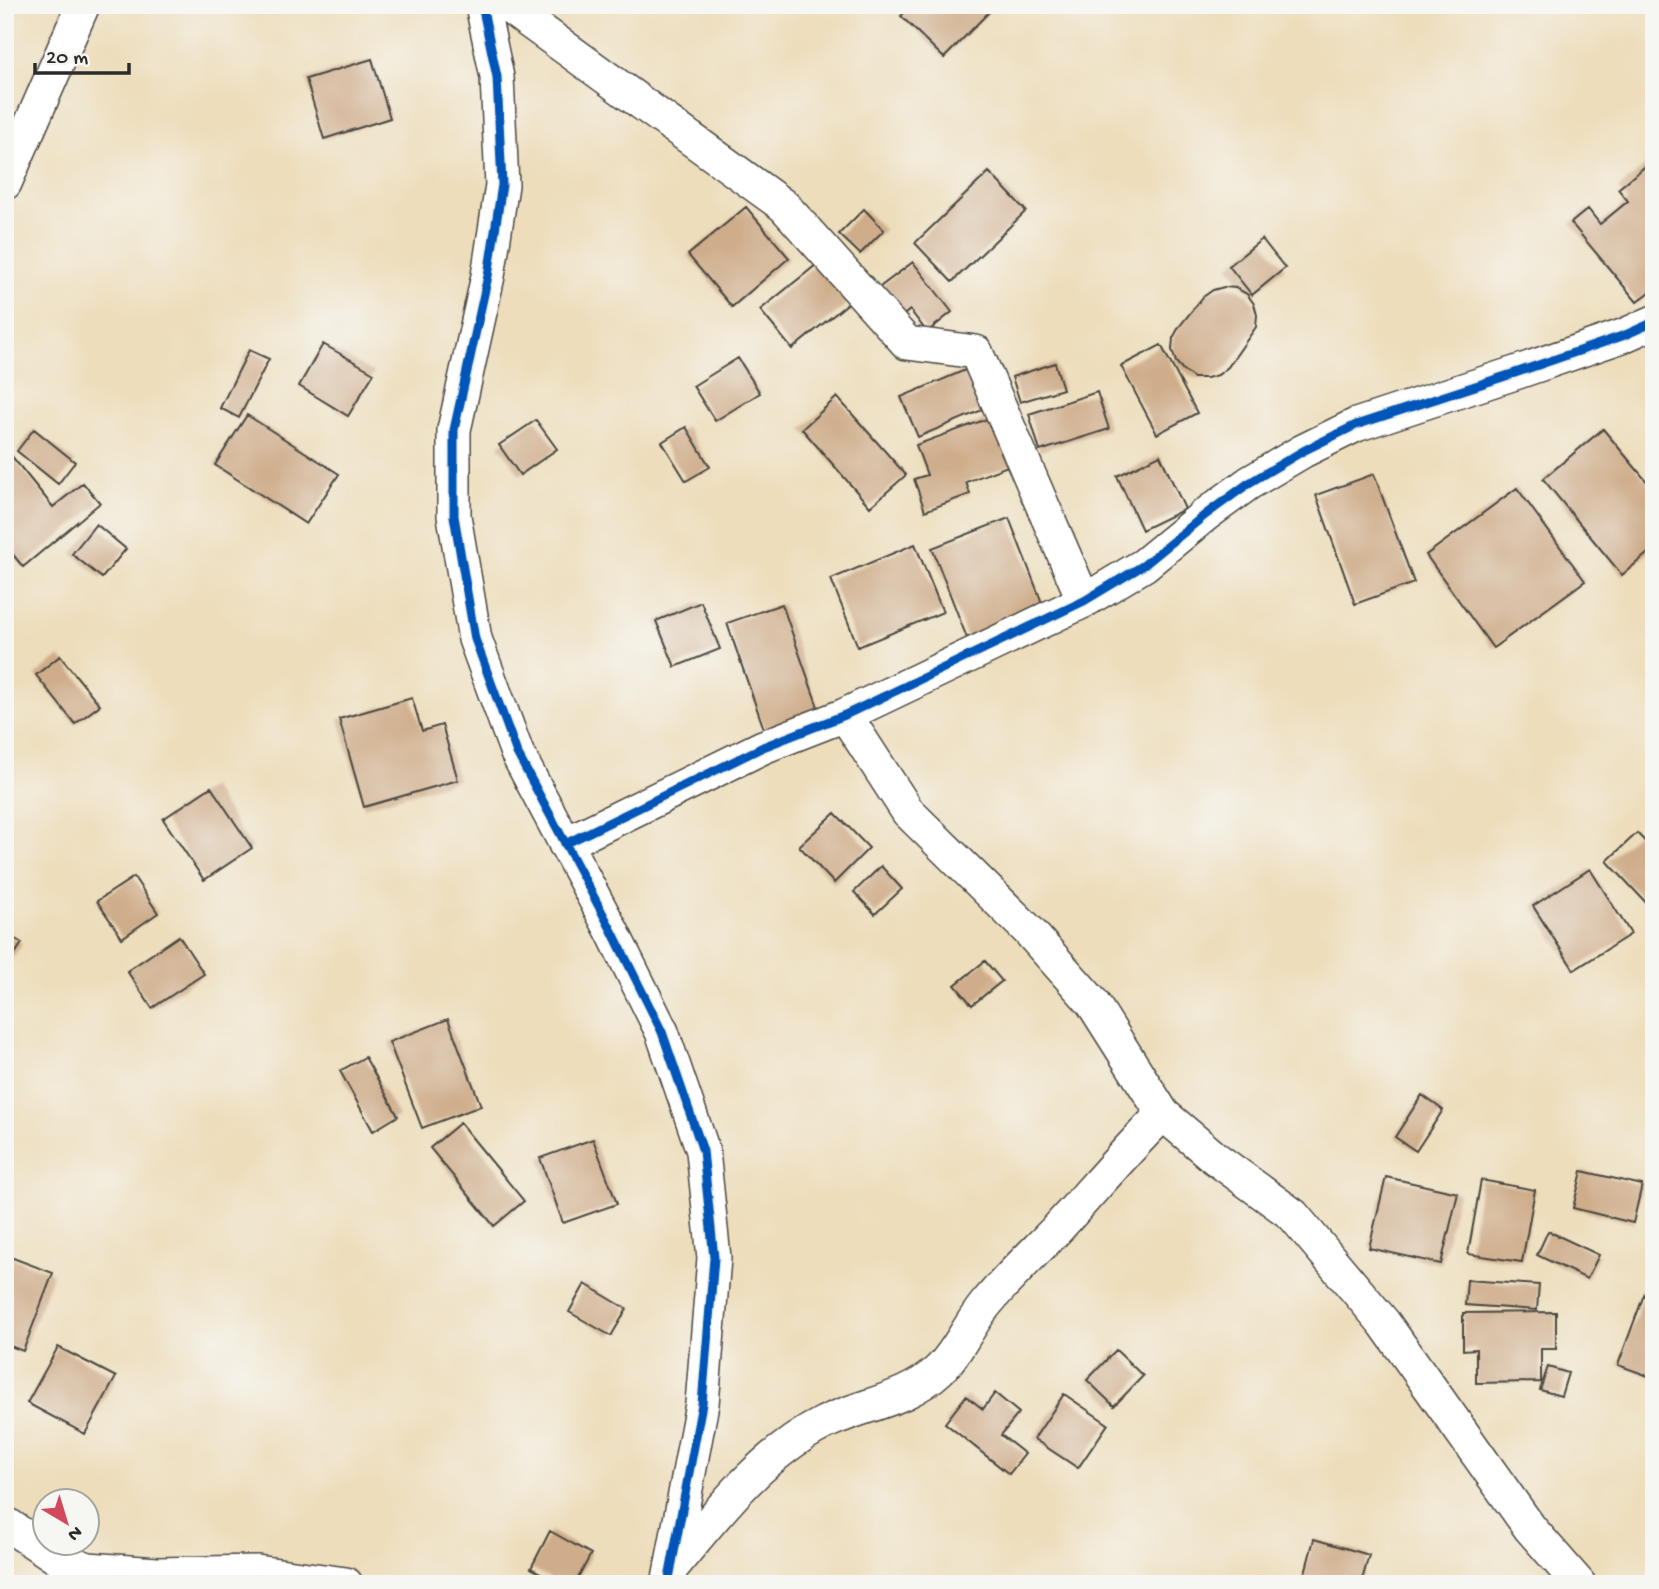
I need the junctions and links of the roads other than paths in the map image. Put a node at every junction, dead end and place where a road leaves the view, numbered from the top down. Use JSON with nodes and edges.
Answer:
{"nodes":[{"id":1,"x":83,"y":5,"type":"edge"},
{"id":2,"x":482,"y":5,"type":"edge"},
{"id":3,"x":506,"y":5,"type":"edge"},
{"id":4,"x":5,"y":183,"type":"edge"},
{"id":5,"x":1654,"y":322,"type":"edge"},
{"id":6,"x":1084,"y":601,"type":"junction"},
{"id":7,"x":845,"y":715,"type":"junction"},
{"id":8,"x":565,"y":844,"type":"junction"},
{"id":9,"x":1163,"y":1114,"type":"junction"},
{"id":10,"x":5,"y":1523,"type":"edge"},
{"id":11,"x":670,"y":1576,"type":"edge"},
{"id":12,"x":346,"y":1584,"type":"edge"},
{"id":13,"x":1579,"y":1584,"type":"edge"}],
"edges":[{"from":1,"to":4,"type":"street"},
{"from":2,"to":8,"type":"street"},
{"from":3,"to":6,"type":"street"},
{"from":5,"to":6,"type":"street"},
{"from":6,"to":7,"type":"street"},
{"from":7,"to":8,"type":"street"},
{"from":7,"to":9,"type":"street"},
{"from":8,"to":11,"type":"street"},
{"from":9,"to":11,"type":"street"},
{"from":9,"to":13,"type":"street"},
{"from":10,"to":12,"type":"street"}]}
